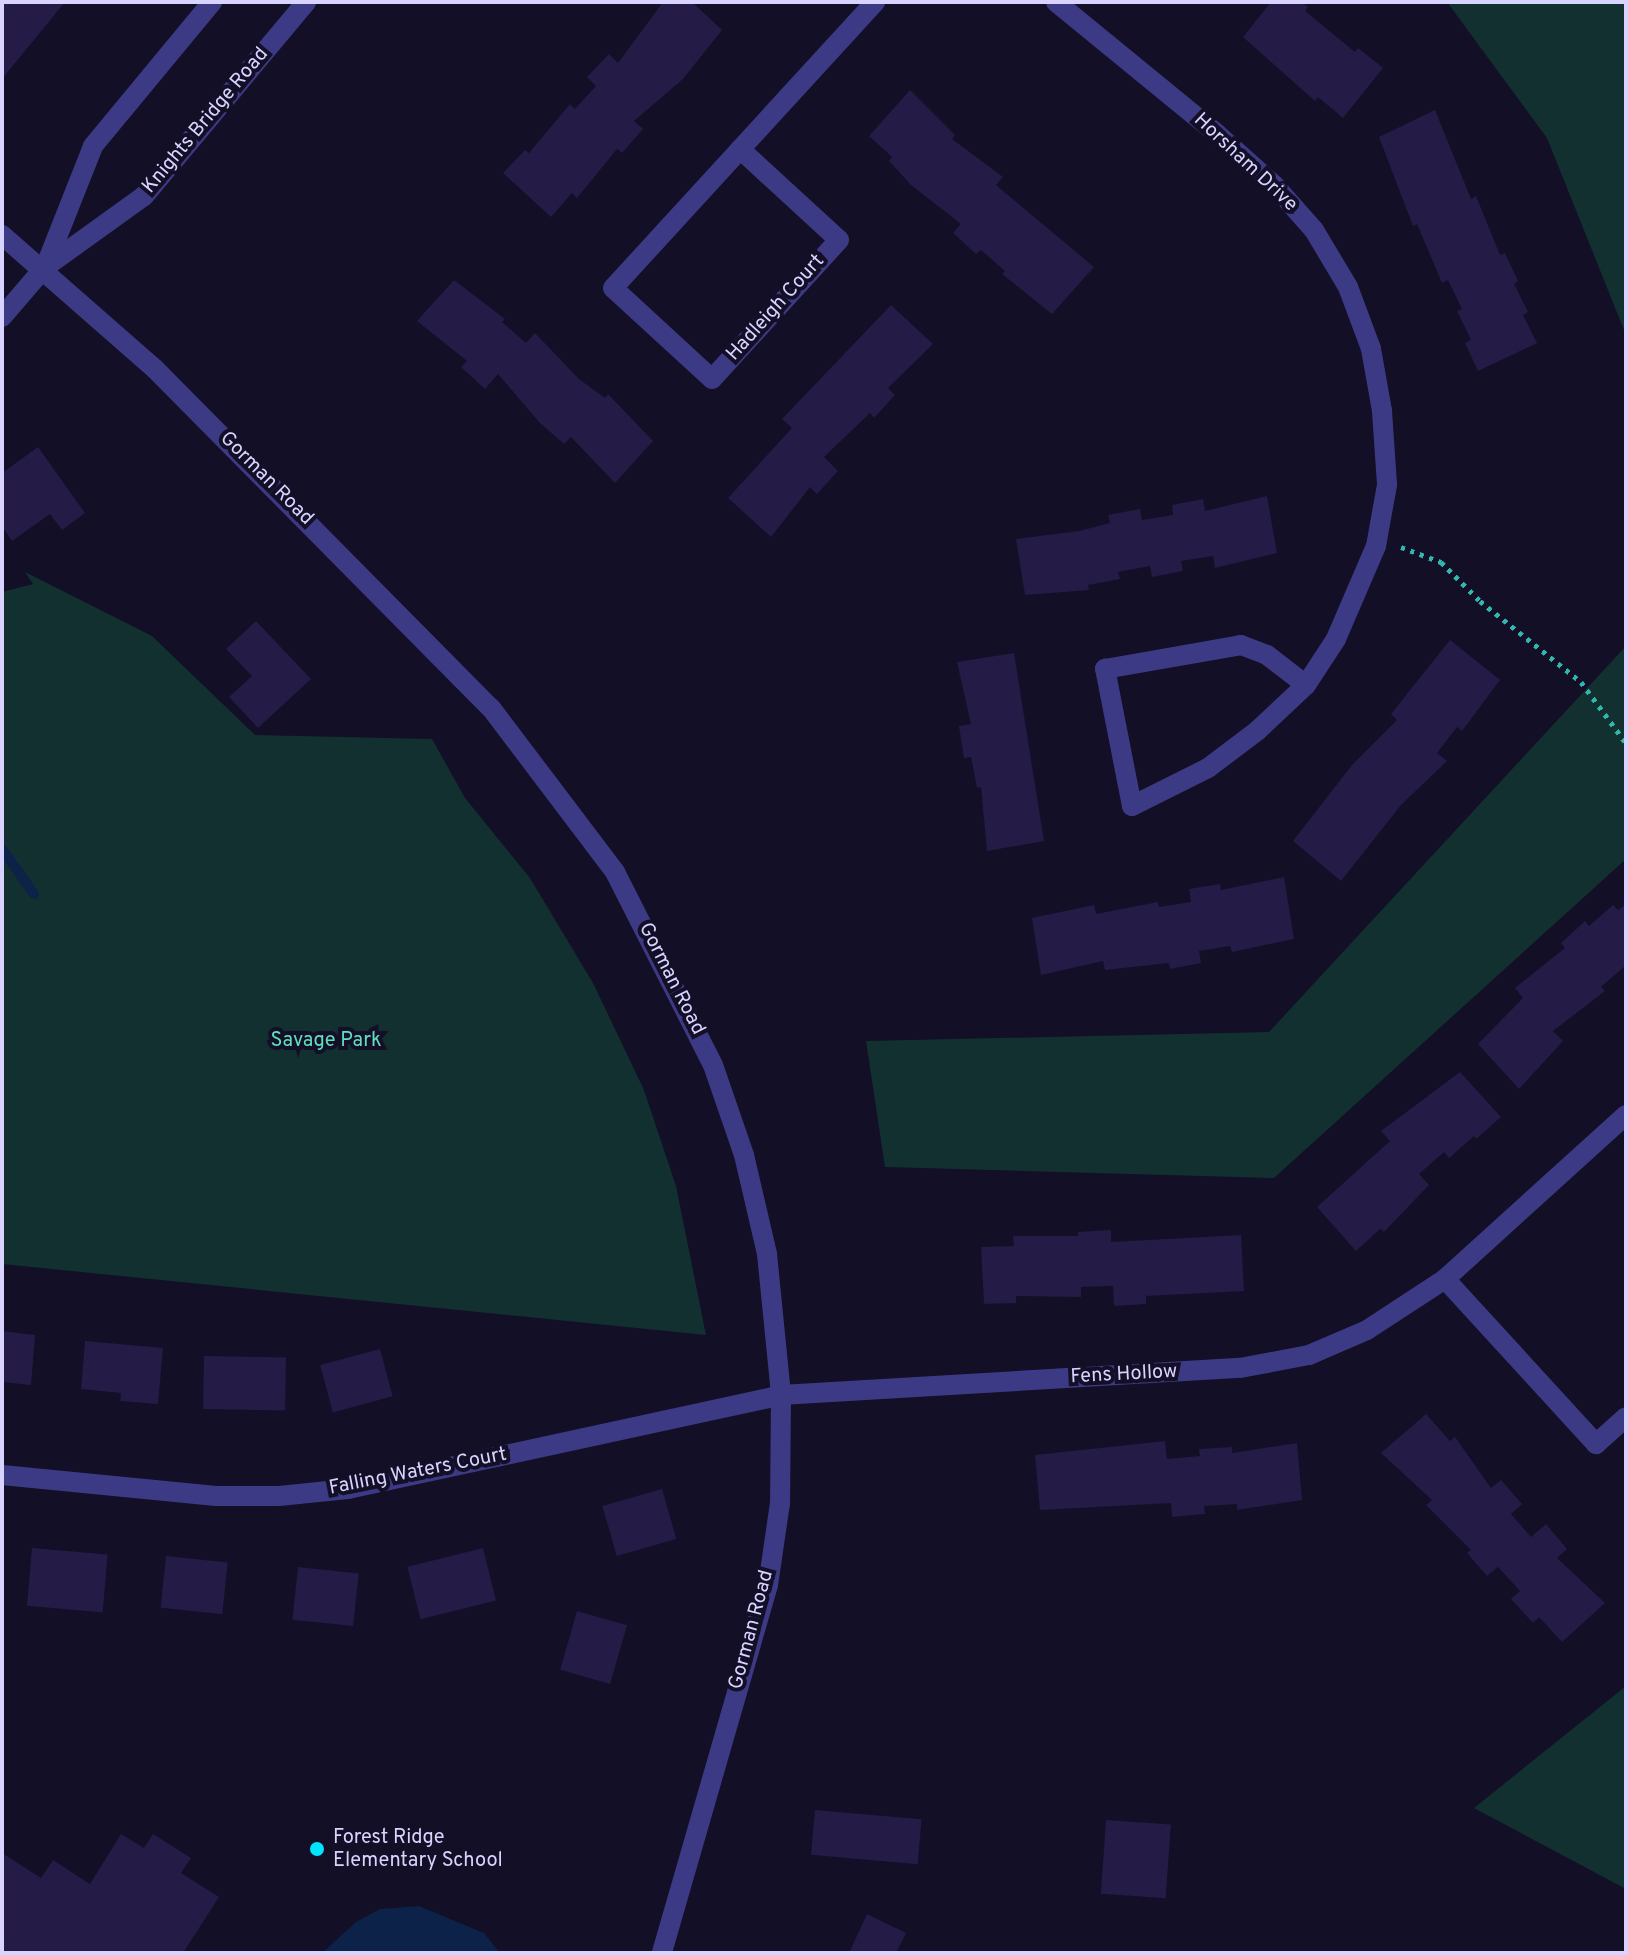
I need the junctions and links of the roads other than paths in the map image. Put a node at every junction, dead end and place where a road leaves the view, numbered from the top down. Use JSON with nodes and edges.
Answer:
{"nodes":[{"id":1,"x":212,"y":2,"type":"edge"},
{"id":2,"x":306,"y":2,"type":"edge"},
{"id":3,"x":875,"y":2,"type":"edge"},
{"id":4,"x":1056,"y":2,"type":"edge"},
{"id":5,"x":740,"y":149,"type":"junction"},
{"id":6,"x":2,"y":235,"type":"edge"},
{"id":7,"x":44,"y":268,"type":"junction"},
{"id":8,"x":2,"y":317,"type":"edge"},
{"id":9,"x":1306,"y":685,"type":"junction"},
{"id":10,"x":1626,"y":1115,"type":"edge"},
{"id":11,"x":1445,"y":1279,"type":"junction"},
{"id":12,"x":781,"y":1395,"type":"junction"},
{"id":13,"x":1626,"y":1417,"type":"edge"},
{"id":14,"x":2,"y":1475,"type":"edge"},
{"id":15,"x":662,"y":1953,"type":"edge"}],
"edges":[{"from":1,"to":7,"type":"street"},
{"from":2,"to":7,"type":"street","name":"Knights Bridge Road"},
{"from":3,"to":5,"type":"street","name":"Hadleigh Court"},
{"from":4,"to":9,"type":"street","name":"Horsham Drive"},
{"from":5,"to":5,"type":"street","name":"Hadleigh Court"},
{"from":6,"to":7,"type":"street","name":"Gorman Road"},
{"from":7,"to":8,"type":"street"},
{"from":7,"to":12,"type":"street","name":"Gorman Road"},
{"from":9,"to":9,"type":"street","name":"Horsham Drive"},
{"from":10,"to":11,"type":"street","name":"Fens Hollow"},
{"from":11,"to":12,"type":"street","name":"Fens Hollow"},
{"from":11,"to":13,"type":"street"},
{"from":12,"to":14,"type":"street","name":"Falling Waters Court"},
{"from":12,"to":15,"type":"street","name":"Gorman Road"}]}
